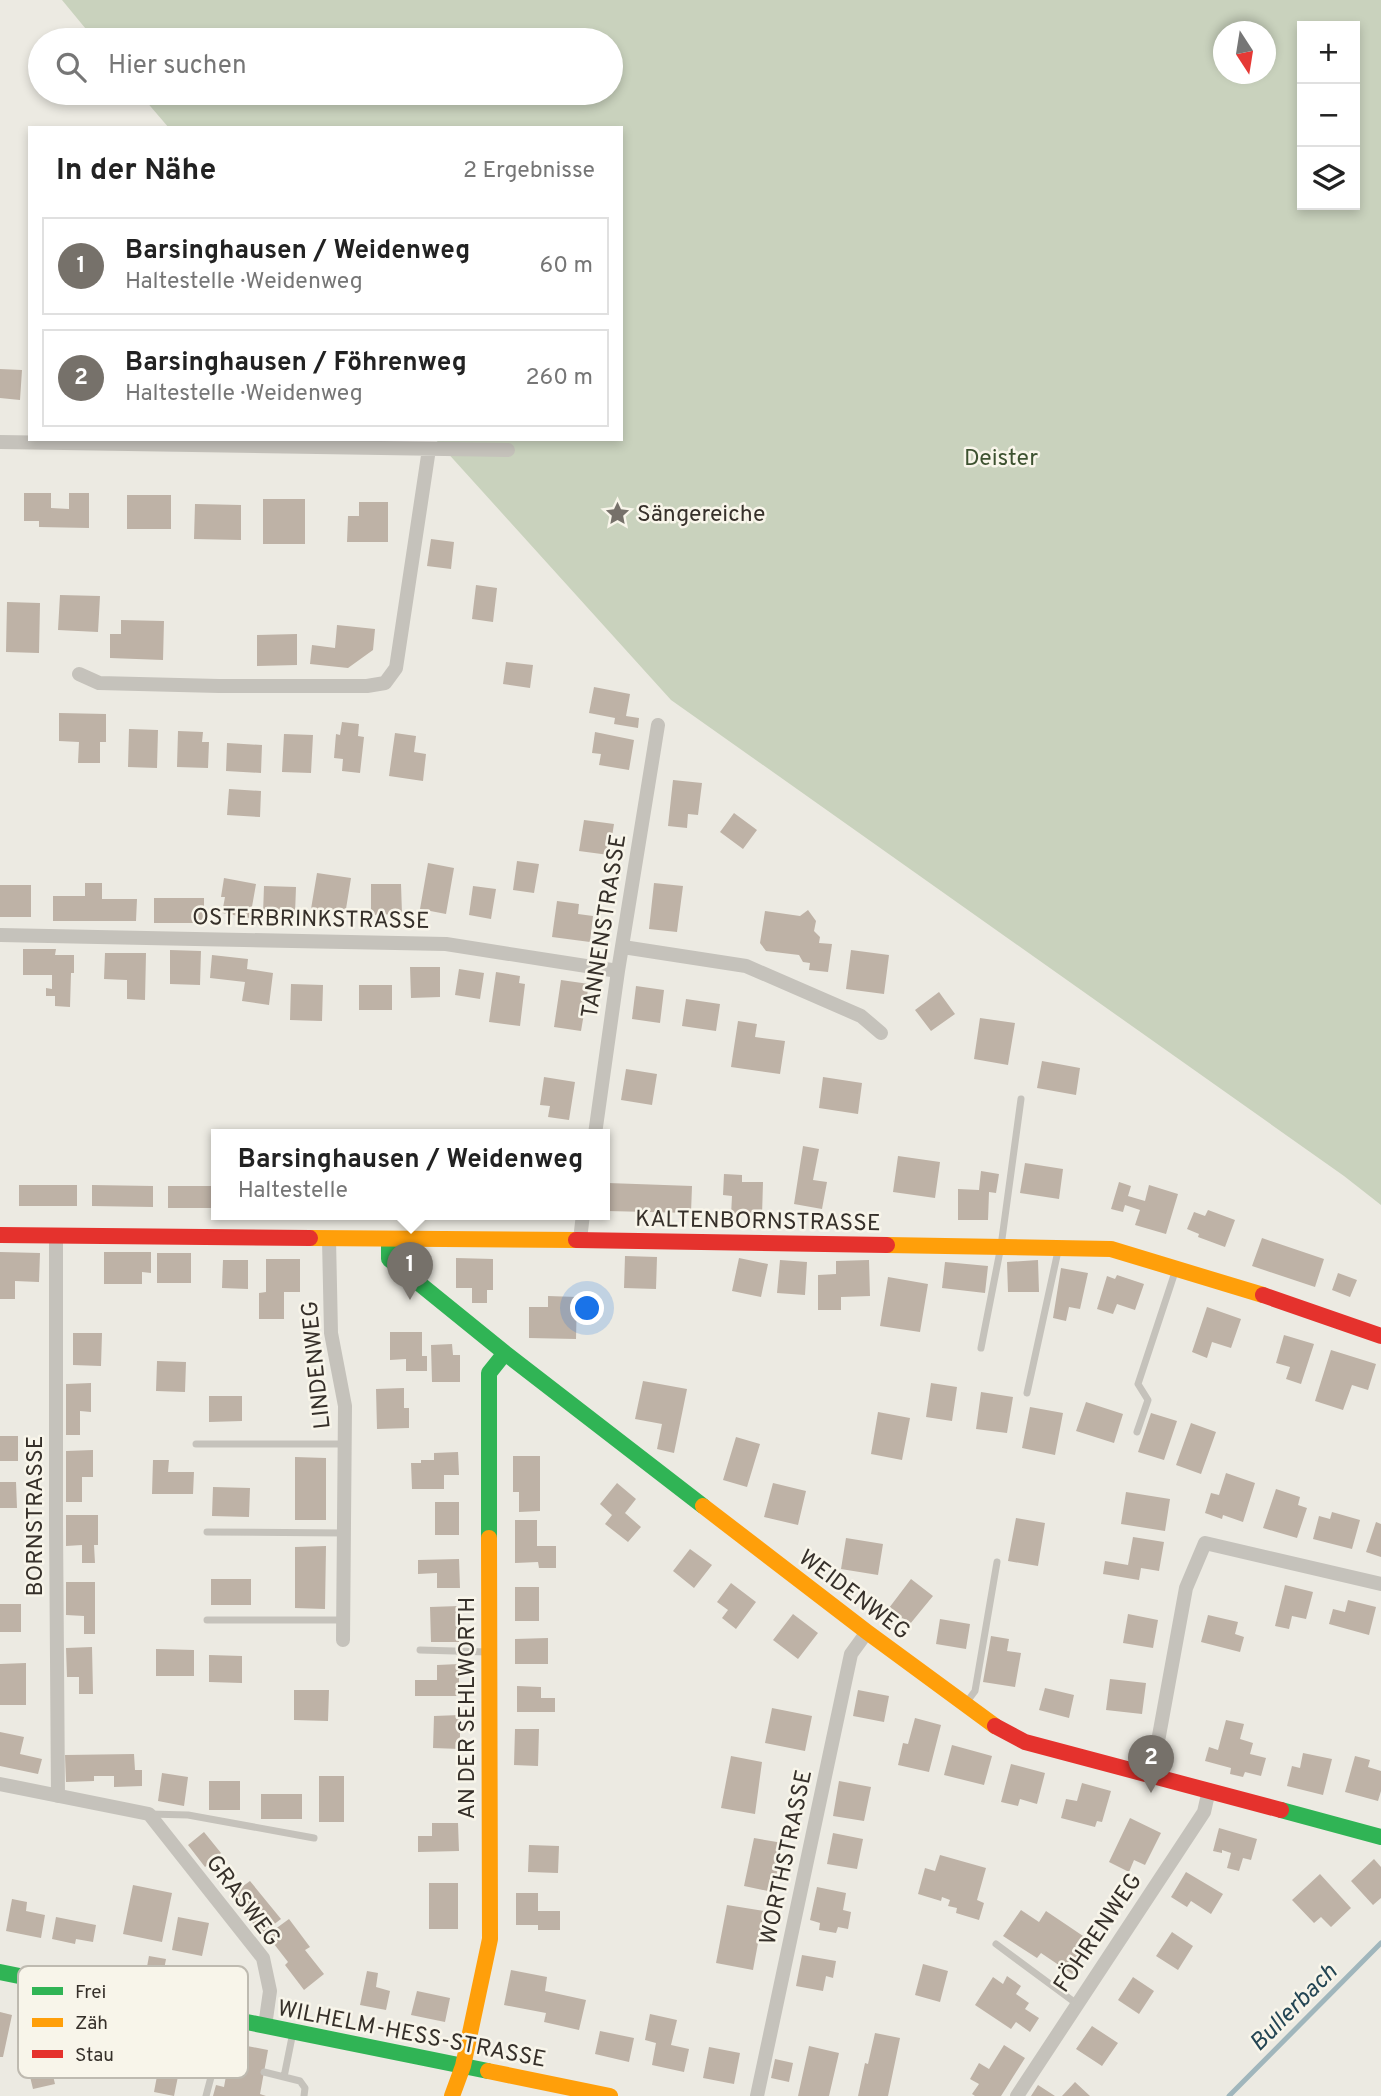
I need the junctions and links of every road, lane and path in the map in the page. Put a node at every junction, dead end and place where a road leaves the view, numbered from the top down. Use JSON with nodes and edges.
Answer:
{"nodes":[{"id":1,"x":0,"y":442,"type":"edge"},
{"id":2,"x":429,"y":449,"type":"junction"},
{"id":3,"x":508,"y":450,"type":"dead end"},
{"id":4,"x":79,"y":674,"type":"dead end"},
{"id":5,"x":658,"y":725,"type":"dead end"},
{"id":6,"x":0,"y":935,"type":"edge"},
{"id":7,"x":623,"y":947,"type":"junction"},
{"id":8,"x":618,"y":971,"type":"junction"},
{"id":9,"x":881,"y":1033,"type":"dead end"},
{"id":10,"x":1021,"y":1099,"type":"dead end"},
{"id":11,"x":596,"y":1129,"type":"edge"},
{"id":12,"x":582,"y":1220,"type":"edge"},
{"id":13,"x":0,"y":1235,"type":"edge"},
{"id":14,"x":56,"y":1236,"type":"junction"},
{"id":15,"x":389,"y":1238,"type":"junction"},
{"id":16,"x":329,"y":1239,"type":"junction"},
{"id":17,"x":580,"y":1240,"type":"junction"},
{"id":18,"x":1002,"y":1246,"type":"junction"},
{"id":19,"x":1059,"y":1247,"type":"junction"},
{"id":20,"x":1176,"y":1268,"type":"junction"},
{"id":21,"x":1378,"y":1334,"type":"edge"},
{"id":22,"x":981,"y":1348,"type":"dead end"},
{"id":23,"x":505,"y":1353,"type":"junction"},
{"id":24,"x":1027,"y":1394,"type":"dead end"},
{"id":25,"x":1137,"y":1432,"type":"dead end"},
{"id":26,"x":196,"y":1444,"type":"dead end"},
{"id":27,"x":346,"y":1444,"type":"junction"},
{"id":28,"x":207,"y":1532,"type":"dead end"},
{"id":29,"x":344,"y":1533,"type":"junction"},
{"id":30,"x":997,"y":1562,"type":"dead end"},
{"id":31,"x":1381,"y":1584,"type":"edge"},
{"id":32,"x":207,"y":1619,"type":"dead end"},
{"id":33,"x":343,"y":1620,"type":"junction"},
{"id":34,"x":867,"y":1632,"type":"junction"},
{"id":35,"x":343,"y":1640,"type":"dead end"},
{"id":36,"x":420,"y":1650,"type":"dead end"},
{"id":37,"x":489,"y":1652,"type":"junction"},
{"id":38,"x":966,"y":1703,"type":"junction"},
{"id":39,"x":1152,"y":1774,"type":"junction"},
{"id":40,"x":0,"y":1784,"type":"edge"},
{"id":41,"x":1209,"y":1790,"type":"junction"},
{"id":42,"x":58,"y":1796,"type":"junction"},
{"id":43,"x":149,"y":1814,"type":"junction"},
{"id":44,"x":1381,"y":1837,"type":"edge"},
{"id":45,"x":314,"y":1838,"type":"dead end"},
{"id":46,"x":996,"y":1944,"type":"dead end"},
{"id":47,"x":0,"y":1972,"type":"edge"},
{"id":48,"x":18,"y":1976,"type":"edge"},
{"id":49,"x":1077,"y":2004,"type":"junction"},
{"id":50,"x":248,"y":2023,"type":"edge"},
{"id":51,"x":265,"y":2026,"type":"junction"},
{"id":52,"x":293,"y":2032,"type":"junction"},
{"id":53,"x":463,"y":2066,"type":"junction"},
{"id":54,"x":264,"y":2072,"type":"dead end"},
{"id":55,"x":284,"y":2077,"type":"junction"},
{"id":56,"x":211,"y":2078,"type":"edge"},
{"id":57,"x":206,"y":2096,"type":"edge"},
{"id":58,"x":304,"y":2096,"type":"edge"},
{"id":59,"x":452,"y":2096,"type":"edge"},
{"id":60,"x":610,"y":2096,"type":"edge"},
{"id":61,"x":757,"y":2096,"type":"edge"},
{"id":62,"x":1017,"y":2096,"type":"edge"}],
"edges":[{"from":1,"to":2,"type":"street"},
{"from":2,"to":3,"type":"street"},
{"from":2,"to":4,"type":"street"},
{"from":5,"to":7,"type":"street","name":"TANNENSTRASSE"},
{"from":6,"to":8,"type":"street","name":"OSTERBRINKSTRASSE"},
{"from":7,"to":8,"type":"street","name":"TANNENSTRASSE"},
{"from":7,"to":9,"type":"street"},
{"from":8,"to":11,"type":"street","name":"TANNENSTRASSE"},
{"from":10,"to":18,"type":"lane"},
{"from":12,"to":17,"type":"street"},
{"from":13,"to":14,"type":"street","name":"KALTENBORNSTRASSE"},
{"from":14,"to":16,"type":"street","name":"KALTENBORNSTRASSE"},
{"from":14,"to":42,"type":"street","name":"BORNSTRASSE"},
{"from":15,"to":16,"type":"street","name":"KALTENBORNSTRASSE"},
{"from":15,"to":17,"type":"street","name":"KALTENBORNSTRASSE"},
{"from":15,"to":23,"type":"street","name":"WEIDENWEG"},
{"from":16,"to":27,"type":"street","name":"LINDENWEG"},
{"from":17,"to":18,"type":"street","name":"KALTENBORNSTRASSE"},
{"from":18,"to":19,"type":"street","name":"KALTENBORNSTRASSE"},
{"from":18,"to":22,"type":"lane"},
{"from":19,"to":20,"type":"street","name":"KALTENBORNSTRASSE"},
{"from":19,"to":24,"type":"lane"},
{"from":20,"to":21,"type":"street","name":"KALTENBORNSTRASSE"},
{"from":20,"to":25,"type":"lane"},
{"from":23,"to":34,"type":"street","name":"WEIDENWEG"},
{"from":23,"to":37,"type":"street","name":"AN DER SEHLWORTH"},
{"from":26,"to":27,"type":"lane","name":"LINDENWEG"},
{"from":27,"to":29,"type":"street","name":"LINDENWEG"},
{"from":28,"to":29,"type":"lane"},
{"from":29,"to":33,"type":"street","name":"LINDENWEG"},
{"from":30,"to":38,"type":"lane"},
{"from":31,"to":39,"type":"street"},
{"from":32,"to":33,"type":"lane"},
{"from":33,"to":35,"type":"street","name":"LINDENWEG"},
{"from":34,"to":38,"type":"street","name":"WEIDENWEG"},
{"from":34,"to":61,"type":"street","name":"WORTHSTRASSE"},
{"from":36,"to":37,"type":"lane"},
{"from":37,"to":53,"type":"street","name":"AN DER SEHLWORTH"},
{"from":38,"to":39,"type":"street","name":"WEIDENWEG"},
{"from":39,"to":41,"type":"street","name":"WEIDENWEG"},
{"from":40,"to":42,"type":"street","name":"GRASWEG"},
{"from":41,"to":44,"type":"street","name":"WEIDENWEG"},
{"from":41,"to":49,"type":"street","name":"FÖHRENWEG"},
{"from":42,"to":43,"type":"street","name":"GRASWEG"},
{"from":43,"to":45,"type":"lane","name":"GRASWEG"},
{"from":43,"to":51,"type":"street","name":"GRASWEG"},
{"from":46,"to":49,"type":"lane"},
{"from":47,"to":48,"type":"street","name":"WILHELM-HESS-STRASSE"},
{"from":49,"to":62,"type":"street","name":"FÖHRENWEG"},
{"from":50,"to":51,"type":"street","name":"WILHELM-HESS-STRASSE"},
{"from":51,"to":52,"type":"street","name":"WILHELM-HESS-STRASSE"},
{"from":52,"to":53,"type":"street","name":"WILHELM-HESS-STRASSE"},
{"from":52,"to":55,"type":"lane"},
{"from":53,"to":59,"type":"street","name":"AN DER SEHLWORTH"},
{"from":53,"to":60,"type":"street","name":"WILHELM-HESS-STRASSE"},
{"from":54,"to":55,"type":"lane"},
{"from":55,"to":58,"type":"lane"},
{"from":56,"to":57,"type":"lane"}]}
